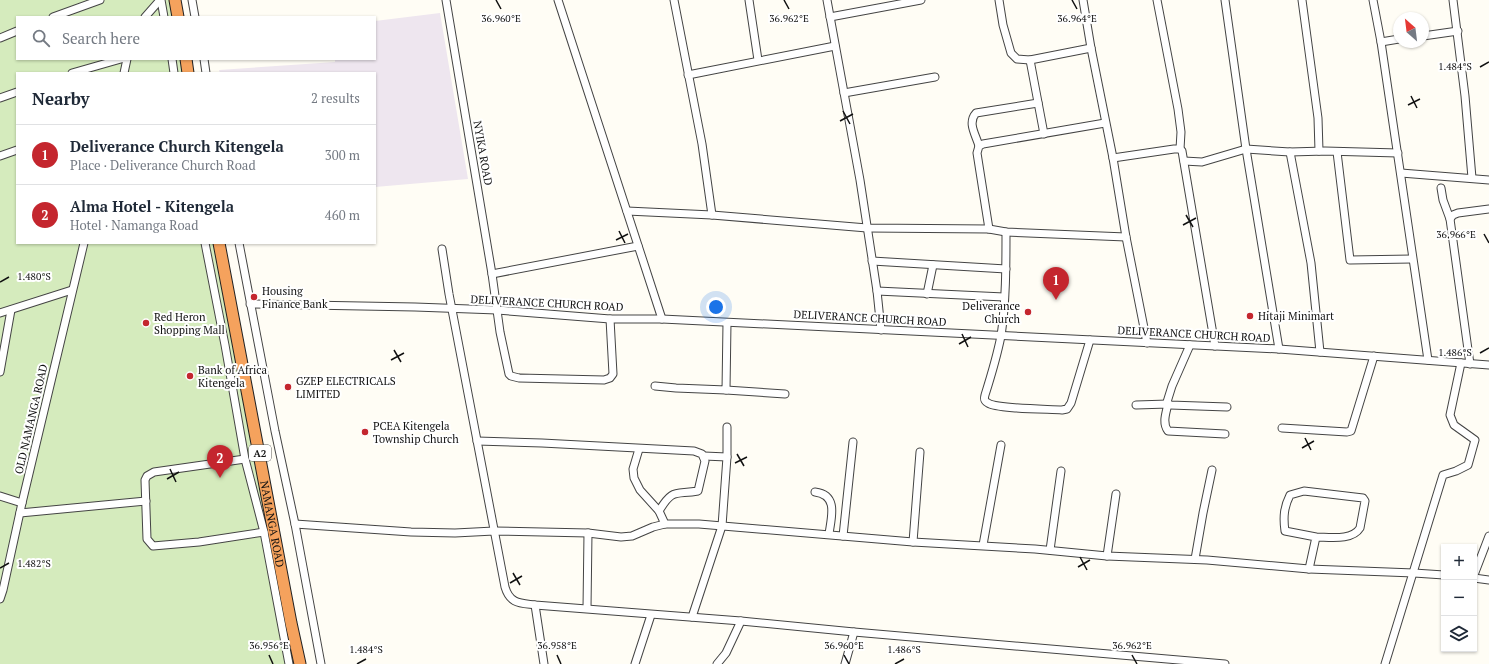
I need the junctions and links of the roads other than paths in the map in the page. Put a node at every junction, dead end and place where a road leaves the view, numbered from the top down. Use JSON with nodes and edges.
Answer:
{"nodes":[{"id":1,"x":100,"y":0,"type":"edge"},
{"id":2,"x":161,"y":0,"type":"edge"},
{"id":3,"x":174,"y":0,"type":"edge"},
{"id":4,"x":192,"y":0,"type":"edge"},
{"id":5,"x":446,"y":0,"type":"edge"},
{"id":6,"x":558,"y":0,"type":"edge"},
{"id":7,"x":674,"y":0,"type":"edge"},
{"id":8,"x":750,"y":0,"type":"edge"},
{"id":9,"x":827,"y":0,"type":"edge"},
{"id":10,"x":921,"y":0,"type":"edge"},
{"id":11,"x":999,"y":0,"type":"edge"},
{"id":12,"x":1083,"y":0,"type":"edge"},
{"id":13,"x":1157,"y":0,"type":"edge"},
{"id":14,"x":1225,"y":0,"type":"edge"},
{"id":15,"x":1302,"y":0,"type":"edge"},
{"id":16,"x":1373,"y":0,"type":"edge"},
{"id":17,"x":1453,"y":0,"type":"edge"},
{"id":18,"x":56,"y":16,"type":"edge"},
{"id":19,"x":146,"y":16,"type":"edge"},
{"id":20,"x":164,"y":16,"type":"edge"},
{"id":21,"x":178,"y":16,"type":"edge"},
{"id":22,"x":195,"y":16,"type":"edge"},
{"id":23,"x":830,"y":17,"type":"junction"},
{"id":24,"x":16,"y":31,"type":"edge"},
{"id":25,"x":1458,"y":31,"type":"junction"},
{"id":26,"x":1429,"y":35,"type":"edge"},
{"id":27,"x":0,"y":38,"type":"edge"},
{"id":28,"x":1393,"y":40,"type":"edge"},
{"id":29,"x":1382,"y":42,"type":"junction"},
{"id":30,"x":835,"y":46,"type":"junction"},
{"id":31,"x":1091,"y":48,"type":"junction"},
{"id":32,"x":118,"y":60,"type":"edge"},
{"id":33,"x":127,"y":60,"type":"edge"},
{"id":34,"x":172,"y":60,"type":"edge"},
{"id":35,"x":186,"y":60,"type":"edge"},
{"id":36,"x":204,"y":60,"type":"edge"},
{"id":37,"x":758,"y":60,"type":"junction"},
{"id":38,"x":1030,"y":60,"type":"junction"},
{"id":39,"x":76,"y":72,"type":"edge"},
{"id":40,"x":124,"y":72,"type":"edge"},
{"id":41,"x":174,"y":72,"type":"edge"},
{"id":42,"x":188,"y":72,"type":"edge"},
{"id":43,"x":206,"y":72,"type":"edge"},
{"id":44,"x":688,"y":75,"type":"junction"},
{"id":45,"x":935,"y":77,"type":"dead end"},
{"id":46,"x":16,"y":92,"type":"edge"},
{"id":47,"x":844,"y":93,"type":"junction"},
{"id":48,"x":0,"y":98,"type":"edge"},
{"id":49,"x":1038,"y":103,"type":"junction"},
{"id":50,"x":1105,"y":123,"type":"junction"},
{"id":51,"x":1044,"y":134,"type":"junction"},
{"id":52,"x":979,"y":146,"type":"junction"},
{"id":53,"x":1180,"y":149,"type":"junction"},
{"id":54,"x":1246,"y":149,"type":"junction"},
{"id":55,"x":16,"y":150,"type":"edge"},
{"id":56,"x":1319,"y":151,"type":"junction"},
{"id":57,"x":1290,"y":152,"type":"junction"},
{"id":58,"x":1336,"y":152,"type":"junction"},
{"id":59,"x":1398,"y":153,"type":"junction"},
{"id":60,"x":0,"y":156,"type":"edge"},
{"id":61,"x":1113,"y":158,"type":"junction"},
{"id":62,"x":1184,"y":161,"type":"junction"},
{"id":63,"x":1401,"y":173,"type":"junction"},
{"id":64,"x":1472,"y":178,"type":"junction"},
{"id":65,"x":1489,"y":180,"type":"edge"},
{"id":66,"x":1442,"y":188,"type":"dead end"},
{"id":67,"x":1489,"y":208,"type":"edge"},
{"id":68,"x":627,"y":211,"type":"junction"},
{"id":69,"x":712,"y":215,"type":"junction"},
{"id":70,"x":1450,"y":219,"type":"junction"},
{"id":71,"x":866,"y":228,"type":"junction"},
{"id":72,"x":989,"y":229,"type":"junction"},
{"id":73,"x":1006,"y":232,"type":"junction"},
{"id":74,"x":1126,"y":237,"type":"junction"},
{"id":75,"x":84,"y":244,"type":"edge"},
{"id":76,"x":205,"y":244,"type":"edge"},
{"id":77,"x":220,"y":244,"type":"edge"},
{"id":78,"x":239,"y":244,"type":"edge"},
{"id":79,"x":638,"y":246,"type":"junction"},
{"id":80,"x":442,"y":249,"type":"dead end"},
{"id":81,"x":1412,"y":259,"type":"junction"},
{"id":82,"x":872,"y":261,"type":"junction"},
{"id":83,"x":933,"y":265,"type":"junction"},
{"id":84,"x":1006,"y":269,"type":"junction"},
{"id":85,"x":492,"y":274,"type":"junction"},
{"id":86,"x":72,"y":290,"type":"junction"},
{"id":87,"x":877,"y":291,"type":"junction"},
{"id":88,"x":927,"y":294,"type":"junction"},
{"id":89,"x":229,"y":297,"type":"junction"},
{"id":90,"x":1004,"y":297,"type":"junction"},
{"id":91,"x":216,"y":300,"type":"junction"},
{"id":92,"x":250,"y":304,"type":"junction"},
{"id":93,"x":453,"y":309,"type":"junction"},
{"id":94,"x":11,"y":310,"type":"junction"},
{"id":95,"x":497,"y":310,"type":"junction"},
{"id":96,"x":0,"y":313,"type":"edge"},
{"id":97,"x":610,"y":318,"type":"junction"},
{"id":98,"x":662,"y":320,"type":"junction"},
{"id":99,"x":727,"y":323,"type":"junction"},
{"id":100,"x":882,"y":330,"type":"junction"},
{"id":101,"x":1001,"y":335,"type":"junction"},
{"id":102,"x":1090,"y":340,"type":"junction"},
{"id":103,"x":1147,"y":343,"type":"junction"},
{"id":104,"x":1190,"y":345,"type":"junction"},
{"id":105,"x":1214,"y":346,"type":"junction"},
{"id":106,"x":1278,"y":348,"type":"junction"},
{"id":107,"x":1320,"y":352,"type":"junction"},
{"id":108,"x":1374,"y":356,"type":"junction"},
{"id":109,"x":1428,"y":360,"type":"junction"},
{"id":110,"x":1461,"y":363,"type":"junction"},
{"id":111,"x":1470,"y":364,"type":"junction"},
{"id":112,"x":1489,"y":365,"type":"edge"},
{"id":113,"x":0,"y":372,"type":"edge"},
{"id":114,"x":655,"y":386,"type":"dead end"},
{"id":115,"x":726,"y":390,"type":"junction"},
{"id":116,"x":785,"y":394,"type":"dead end"},
{"id":117,"x":1168,"y":404,"type":"junction"},
{"id":118,"x":1136,"y":405,"type":"dead end"},
{"id":119,"x":1227,"y":407,"type":"dead end"},
{"id":120,"x":727,"y":427,"type":"dead end"},
{"id":121,"x":1282,"y":428,"type":"dead end"},
{"id":122,"x":1225,"y":434,"type":"dead end"},
{"id":123,"x":477,"y":441,"type":"junction"},
{"id":124,"x":853,"y":442,"type":"dead end"},
{"id":125,"x":1001,"y":445,"type":"dead end"},
{"id":126,"x":639,"y":449,"type":"junction"},
{"id":127,"x":920,"y":452,"type":"dead end"},
{"id":128,"x":704,"y":456,"type":"junction"},
{"id":129,"x":727,"y":457,"type":"junction"},
{"id":130,"x":245,"y":459,"type":"junction"},
{"id":131,"x":1212,"y":470,"type":"dead end"},
{"id":132,"x":1061,"y":471,"type":"dead end"},
{"id":133,"x":815,"y":492,"type":"dead end"},
{"id":134,"x":1116,"y":494,"type":"dead end"},
{"id":135,"x":0,"y":496,"type":"edge"},
{"id":136,"x":146,"y":501,"type":"junction"},
{"id":137,"x":22,"y":503,"type":"junction"},
{"id":138,"x":659,"y":511,"type":"junction"},
{"id":139,"x":20,"y":513,"type":"junction"},
{"id":140,"x":295,"y":524,"type":"junction"},
{"id":141,"x":665,"y":524,"type":"junction"},
{"id":142,"x":722,"y":526,"type":"junction"},
{"id":143,"x":494,"y":531,"type":"junction"},
{"id":144,"x":264,"y":532,"type":"junction"},
{"id":145,"x":588,"y":533,"type":"junction"},
{"id":146,"x":829,"y":534,"type":"junction"},
{"id":147,"x":843,"y":536,"type":"junction"},
{"id":148,"x":1489,"y":536,"type":"edge"},
{"id":149,"x":1316,"y":537,"type":"junction"},
{"id":150,"x":913,"y":542,"type":"junction"},
{"id":151,"x":983,"y":545,"type":"junction"},
{"id":152,"x":1050,"y":550,"type":"junction"},
{"id":153,"x":1107,"y":556,"type":"junction"},
{"id":154,"x":1195,"y":559,"type":"junction"},
{"id":155,"x":1477,"y":567,"type":"edge"},
{"id":156,"x":1309,"y":569,"type":"junction"},
{"id":157,"x":1414,"y":573,"type":"junction"},
{"id":158,"x":1441,"y":576,"type":"edge"},
{"id":159,"x":1477,"y":578,"type":"edge"},
{"id":160,"x":1489,"y":580,"type":"edge"},
{"id":161,"x":0,"y":599,"type":"edge"},
{"id":162,"x":535,"y":605,"type":"junction"},
{"id":163,"x":587,"y":608,"type":"junction"},
{"id":164,"x":651,"y":615,"type":"junction"},
{"id":165,"x":692,"y":617,"type":"junction"},
{"id":166,"x":741,"y":621,"type":"junction"},
{"id":167,"x":854,"y":632,"type":"junction"},
{"id":168,"x":1127,"y":656,"type":"junction"},
{"id":169,"x":1183,"y":662,"type":"edge"},
{"id":170,"x":289,"y":664,"type":"edge"},
{"id":171,"x":300,"y":664,"type":"edge"},
{"id":172,"x":321,"y":664,"type":"edge"},
{"id":173,"x":544,"y":664,"type":"edge"},
{"id":174,"x":635,"y":664,"type":"edge"},
{"id":175,"x":717,"y":664,"type":"edge"},
{"id":176,"x":845,"y":664,"type":"edge"},
{"id":177,"x":1125,"y":664,"type":"edge"},
{"id":178,"x":1225,"y":664,"type":"edge"},
{"id":179,"x":1385,"y":664,"type":"edge"}],
"edges":[{"from":1,"to":18,"type":"street"},
{"from":2,"to":19,"type":"street"},
{"from":2,"to":20,"type":"street"},
{"from":3,"to":21,"type":"highway"},
{"from":4,"to":22,"type":"street"},
{"from":5,"to":85,"type":"street","name":"NYIKA ROAD"},
{"from":6,"to":68,"type":"street"},
{"from":7,"to":44,"type":"street"},
{"from":8,"to":37,"type":"street"},
{"from":9,"to":23,"type":"street"},
{"from":10,"to":23,"type":"street"},
{"from":11,"to":38,"type":"street"},
{"from":12,"to":31,"type":"street"},
{"from":13,"to":53,"type":"street"},
{"from":14,"to":54,"type":"street"},
{"from":15,"to":56,"type":"street"},
{"from":16,"to":29,"type":"street"},
{"from":17,"to":25,"type":"street"},
{"from":23,"to":30,"type":"street"},
{"from":24,"to":27,"type":"street"},
{"from":25,"to":26,"type":"street"},
{"from":25,"to":64,"type":"street"},
{"from":28,"to":29,"type":"street"},
{"from":29,"to":59,"type":"street"},
{"from":30,"to":37,"type":"street"},
{"from":30,"to":47,"type":"street"},
{"from":31,"to":38,"type":"street"},
{"from":31,"to":50,"type":"street"},
{"from":32,"to":39,"type":"street"},
{"from":33,"to":40,"type":"street"},
{"from":34,"to":41,"type":"street"},
{"from":35,"to":42,"type":"highway"},
{"from":36,"to":43,"type":"street"},
{"from":37,"to":44,"type":"street"},
{"from":38,"to":49,"type":"street"},
{"from":44,"to":69,"type":"street"},
{"from":45,"to":47,"type":"street"},
{"from":46,"to":48,"type":"street"},
{"from":47,"to":71,"type":"street"},
{"from":49,"to":51,"type":"street"},
{"from":49,"to":52,"type":"street"},
{"from":50,"to":51,"type":"street"},
{"from":50,"to":61,"type":"street"},
{"from":51,"to":52,"type":"street"},
{"from":52,"to":72,"type":"street"},
{"from":53,"to":61,"type":"street"},
{"from":53,"to":62,"type":"street"},
{"from":54,"to":57,"type":"street"},
{"from":54,"to":62,"type":"street"},
{"from":54,"to":106,"type":"street"},
{"from":55,"to":60,"type":"street"},
{"from":56,"to":57,"type":"street"},
{"from":56,"to":58,"type":"street"},
{"from":57,"to":107,"type":"street"},
{"from":58,"to":59,"type":"street"},
{"from":58,"to":81,"type":"street"},
{"from":59,"to":63,"type":"street"},
{"from":61,"to":74,"type":"street"},
{"from":62,"to":105,"type":"street"},
{"from":63,"to":64,"type":"street"},
{"from":63,"to":81,"type":"street"},
{"from":64,"to":65,"type":"street"},
{"from":66,"to":70,"type":"street"},
{"from":67,"to":70,"type":"street"},
{"from":68,"to":69,"type":"street"},
{"from":68,"to":79,"type":"street"},
{"from":69,"to":71,"type":"street"},
{"from":70,"to":111,"type":"street"},
{"from":71,"to":72,"type":"street"},
{"from":71,"to":82,"type":"street"},
{"from":72,"to":73,"type":"street"},
{"from":73,"to":74,"type":"street"},
{"from":73,"to":84,"type":"street"},
{"from":74,"to":103,"type":"street"},
{"from":75,"to":86,"type":"street","name":"OLD NAMANGA ROAD"},
{"from":76,"to":91,"type":"street"},
{"from":77,"to":89,"type":"highway","name":"NAMANGA ROAD","number":"A2"},
{"from":78,"to":92,"type":"street"},
{"from":79,"to":85,"type":"street"},
{"from":79,"to":98,"type":"street"},
{"from":80,"to":93,"type":"street"},
{"from":81,"to":109,"type":"street"},
{"from":82,"to":83,"type":"street"},
{"from":82,"to":87,"type":"street"},
{"from":83,"to":84,"type":"street"},
{"from":83,"to":88,"type":"street"},
{"from":84,"to":90,"type":"street"},
{"from":85,"to":95,"type":"street","name":"NYIKA ROAD"},
{"from":86,"to":94,"type":"street"},
{"from":86,"to":137,"type":"street","name":"OLD NAMANGA ROAD"},
{"from":87,"to":88,"type":"street"},
{"from":87,"to":100,"type":"street"},
{"from":88,"to":90,"type":"street"},
{"from":89,"to":91,"type":"street"},
{"from":89,"to":171,"type":"highway","name":"NAMANGA ROAD","number":"A2"},
{"from":90,"to":101,"type":"street"},
{"from":91,"to":130,"type":"street"},
{"from":92,"to":93,"type":"street","name":"DELIVERANCE CHURCH ROAD"},
{"from":92,"to":140,"type":"street"},
{"from":93,"to":95,"type":"street","name":"DELIVERANCE CHURCH ROAD"},
{"from":93,"to":123,"type":"street"},
{"from":94,"to":96,"type":"street"},
{"from":94,"to":113,"type":"street"},
{"from":95,"to":97,"type":"street","name":"DELIVERANCE CHURCH ROAD"},
{"from":95,"to":97,"type":"street","name":"NYIKA ROAD"},
{"from":97,"to":98,"type":"street","name":"DELIVERANCE CHURCH ROAD"},
{"from":98,"to":99,"type":"street","name":"DELIVERANCE CHURCH ROAD"},
{"from":99,"to":100,"type":"street","name":"DELIVERANCE CHURCH ROAD"},
{"from":99,"to":115,"type":"street"},
{"from":100,"to":101,"type":"street","name":"DELIVERANCE CHURCH ROAD"},
{"from":101,"to":102,"type":"street","name":"DELIVERANCE CHURCH ROAD"},
{"from":101,"to":102,"type":"street"},
{"from":102,"to":103,"type":"street","name":"DELIVERANCE CHURCH ROAD"},
{"from":103,"to":104,"type":"street","name":"DELIVERANCE CHURCH ROAD"},
{"from":104,"to":105,"type":"street","name":"DELIVERANCE CHURCH ROAD"},
{"from":104,"to":117,"type":"street"},
{"from":105,"to":106,"type":"street","name":"DELIVERANCE CHURCH ROAD"},
{"from":106,"to":107,"type":"street","name":"DELIVERANCE CHURCH ROAD"},
{"from":107,"to":108,"type":"street","name":"DELIVERANCE CHURCH ROAD"},
{"from":108,"to":109,"type":"street","name":"DELIVERANCE CHURCH ROAD"},
{"from":108,"to":121,"type":"street"},
{"from":109,"to":110,"type":"street","name":"DELIVERANCE CHURCH ROAD"},
{"from":110,"to":111,"type":"street","name":"DELIVERANCE CHURCH ROAD"},
{"from":110,"to":157,"type":"street"},
{"from":111,"to":112,"type":"street","name":"DELIVERANCE CHURCH ROAD"},
{"from":114,"to":115,"type":"street"},
{"from":115,"to":116,"type":"street"},
{"from":117,"to":118,"type":"street"},
{"from":117,"to":119,"type":"street"},
{"from":117,"to":122,"type":"street"},
{"from":120,"to":129,"type":"street"},
{"from":123,"to":126,"type":"street"},
{"from":123,"to":143,"type":"street"},
{"from":124,"to":147,"type":"street"},
{"from":125,"to":151,"type":"street"},
{"from":126,"to":128,"type":"street"},
{"from":126,"to":138,"type":"street"},
{"from":127,"to":150,"type":"street"},
{"from":128,"to":129,"type":"street"},
{"from":128,"to":138,"type":"street"},
{"from":129,"to":142,"type":"street"},
{"from":130,"to":136,"type":"street"},
{"from":130,"to":144,"type":"street"},
{"from":131,"to":154,"type":"street"},
{"from":132,"to":152,"type":"street"},
{"from":133,"to":146,"type":"street"},
{"from":134,"to":153,"type":"street"},
{"from":135,"to":137,"type":"street"},
{"from":136,"to":139,"type":"street"},
{"from":136,"to":144,"type":"street"},
{"from":137,"to":139,"type":"street","name":"OLD NAMANGA ROAD"},
{"from":138,"to":141,"type":"street"},
{"from":139,"to":161,"type":"street","name":"OLD NAMANGA ROAD"},
{"from":140,"to":143,"type":"street"},
{"from":140,"to":172,"type":"street"},
{"from":141,"to":142,"type":"street"},
{"from":141,"to":145,"type":"street"},
{"from":142,"to":146,"type":"street"},
{"from":142,"to":165,"type":"street"},
{"from":143,"to":145,"type":"street"},
{"from":143,"to":162,"type":"street"},
{"from":144,"to":170,"type":"street"},
{"from":145,"to":163,"type":"street"},
{"from":146,"to":147,"type":"street"},
{"from":147,"to":150,"type":"street"},
{"from":148,"to":155,"type":"street"},
{"from":149,"to":149,"type":"street"},
{"from":149,"to":156,"type":"street"},
{"from":150,"to":151,"type":"street"},
{"from":151,"to":152,"type":"street"},
{"from":152,"to":153,"type":"street"},
{"from":153,"to":154,"type":"street"},
{"from":154,"to":156,"type":"street"},
{"from":156,"to":157,"type":"street"},
{"from":157,"to":158,"type":"street"},
{"from":157,"to":179,"type":"street"},
{"from":159,"to":160,"type":"street"},
{"from":162,"to":163,"type":"street"},
{"from":162,"to":173,"type":"street"},
{"from":163,"to":164,"type":"street"},
{"from":164,"to":165,"type":"street"},
{"from":164,"to":174,"type":"street"},
{"from":165,"to":166,"type":"street"},
{"from":166,"to":167,"type":"street"},
{"from":166,"to":175,"type":"street"},
{"from":167,"to":168,"type":"street"},
{"from":167,"to":176,"type":"street"},
{"from":168,"to":169,"type":"street"},
{"from":168,"to":177,"type":"street"},
{"from":169,"to":178,"type":"street"}]}
